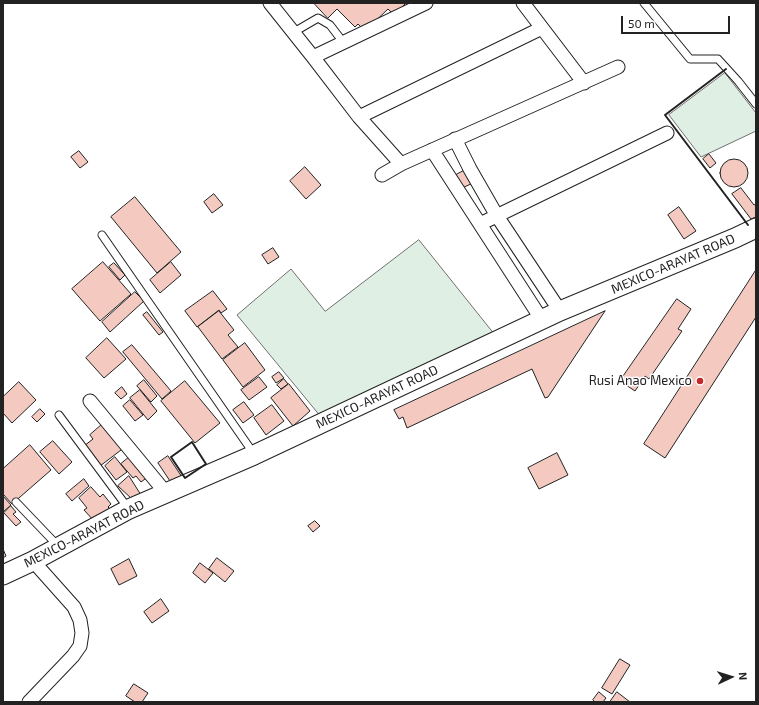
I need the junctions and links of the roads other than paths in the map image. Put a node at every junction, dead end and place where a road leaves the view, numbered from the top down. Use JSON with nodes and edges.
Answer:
{"nodes":[{"id":1,"x":270,"y":3,"type":"edge"},
{"id":2,"x":426,"y":3,"type":"edge"},
{"id":3,"x":523,"y":3,"type":"edge"},
{"id":4,"x":644,"y":3,"type":"edge"},
{"id":5,"x":542,"y":28,"type":"junction"},
{"id":6,"x":294,"y":32,"type":"junction"},
{"id":7,"x":343,"y":42,"type":"junction"},
{"id":8,"x":313,"y":57,"type":"junction"},
{"id":9,"x":618,"y":67,"type":"dead end"},
{"id":10,"x":584,"y":83,"type":"junction"},
{"id":11,"x":756,"y":104,"type":"edge"},
{"id":12,"x":359,"y":117,"type":"junction"},
{"id":13,"x":667,"y":133,"type":"dead end"},
{"id":14,"x":455,"y":139,"type":"junction"},
{"id":15,"x":432,"y":150,"type":"junction"},
{"id":16,"x":401,"y":164,"type":"junction"},
{"id":17,"x":382,"y":175,"type":"dead end"},
{"id":18,"x":497,"y":216,"type":"junction"},
{"id":19,"x":480,"y":224,"type":"junction"},
{"id":20,"x":756,"y":228,"type":"edge"},
{"id":21,"x":102,"y":236,"type":"dead end"},
{"id":22,"x":560,"y":311,"type":"junction"},
{"id":23,"x":542,"y":320,"type":"junction"},
{"id":24,"x":90,"y":401,"type":"dead end"},
{"id":25,"x":60,"y":415,"type":"dead end"},
{"id":26,"x":254,"y":454,"type":"junction"},
{"id":27,"x":166,"y":493,"type":"junction"},
{"id":28,"x":16,"y":502,"type":"dead end"},
{"id":29,"x":129,"y":510,"type":"junction"},
{"id":30,"x":59,"y":547,"type":"junction"},
{"id":31,"x":33,"y":561,"type":"junction"},
{"id":32,"x":3,"y":575,"type":"edge"},
{"id":33,"x":29,"y":702,"type":"edge"}],
"edges":[{"from":1,"to":6,"type":"street"},
{"from":2,"to":7,"type":"street"},
{"from":3,"to":5,"type":"street"},
{"from":4,"to":11,"type":"lane"},
{"from":5,"to":10,"type":"street"},
{"from":5,"to":12,"type":"street"},
{"from":6,"to":7,"type":"lane"},
{"from":6,"to":8,"type":"street"},
{"from":7,"to":8,"type":"street"},
{"from":8,"to":12,"type":"street"},
{"from":9,"to":10,"type":"street"},
{"from":10,"to":14,"type":"street"},
{"from":12,"to":16,"type":"street"},
{"from":13,"to":18,"type":"street"},
{"from":14,"to":15,"type":"street"},
{"from":14,"to":18,"type":"street"},
{"from":15,"to":16,"type":"street"},
{"from":15,"to":19,"type":"street"},
{"from":16,"to":17,"type":"street"},
{"from":18,"to":19,"type":"street"},
{"from":18,"to":22,"type":"street"},
{"from":19,"to":23,"type":"street"},
{"from":20,"to":22,"type":"main road","name":"MEXICO-ARAYAT ROAD"},
{"from":21,"to":26,"type":"lane"},
{"from":22,"to":23,"type":"main road","name":"MEXICO-ARAYAT ROAD"},
{"from":23,"to":26,"type":"main road","name":"MEXICO-ARAYAT ROAD"},
{"from":24,"to":27,"type":"street"},
{"from":25,"to":29,"type":"lane"},
{"from":26,"to":27,"type":"main road","name":"MEXICO-ARAYAT ROAD"},
{"from":27,"to":29,"type":"main road","name":"MEXICO-ARAYAT ROAD"},
{"from":28,"to":30,"type":"lane"},
{"from":29,"to":30,"type":"main road","name":"MEXICO-ARAYAT ROAD"},
{"from":30,"to":31,"type":"main road","name":"MEXICO-ARAYAT ROAD"},
{"from":31,"to":32,"type":"main road","name":"MEXICO-ARAYAT ROAD"},
{"from":31,"to":33,"type":"street"}]}
